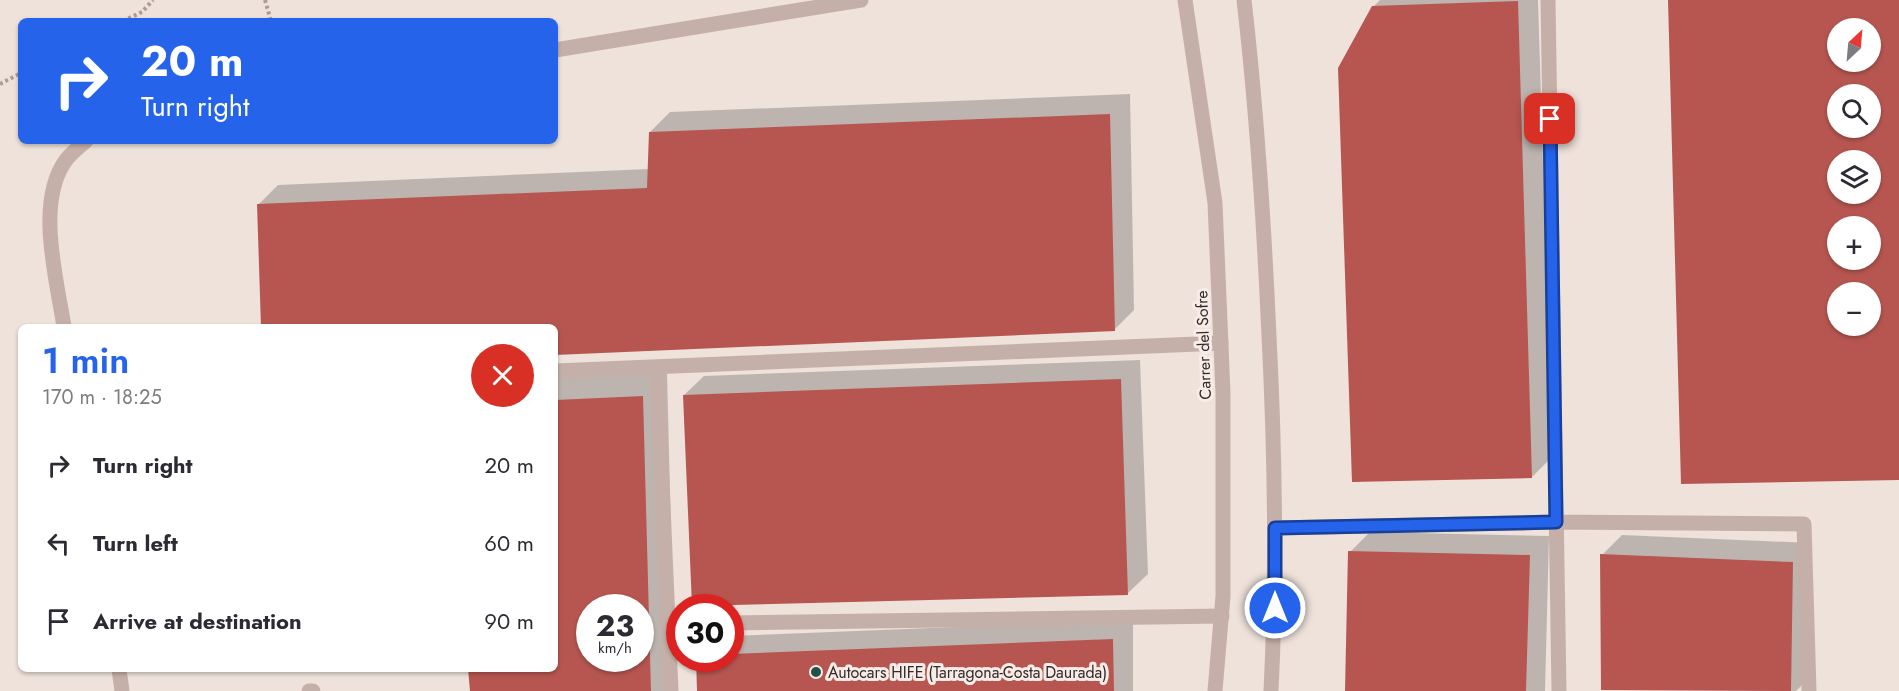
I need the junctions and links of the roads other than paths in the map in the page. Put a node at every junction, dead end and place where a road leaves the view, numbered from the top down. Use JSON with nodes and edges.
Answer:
{"nodes":[{"id":1,"x":861,"y":0,"type":"edge"},
{"id":2,"x":1185,"y":0,"type":"edge"},
{"id":3,"x":1244,"y":0,"type":"edge"},
{"id":4,"x":1548,"y":0,"type":"edge"},
{"id":5,"x":558,"y":50,"type":"edge"},
{"id":6,"x":83,"y":144,"type":"edge"},
{"id":7,"x":64,"y":324,"type":"edge"},
{"id":8,"x":1221,"y":343,"type":"junction"},
{"id":9,"x":657,"y":367,"type":"junction"},
{"id":10,"x":558,"y":371,"type":"edge"},
{"id":11,"x":1556,"y":522,"type":"junction"},
{"id":12,"x":1275,"y":528,"type":"junction"},
{"id":13,"x":672,"y":594,"type":"edge"},
{"id":14,"x":1222,"y":616,"type":"junction"},
{"id":15,"x":744,"y":623,"type":"edge"},
{"id":16,"x":119,"y":672,"type":"edge"},
{"id":17,"x":672,"y":672,"type":"edge"},
{"id":18,"x":122,"y":691,"type":"edge"},
{"id":19,"x":309,"y":691,"type":"edge"},
{"id":20,"x":313,"y":691,"type":"edge"},
{"id":21,"x":671,"y":691,"type":"edge"},
{"id":22,"x":1215,"y":691,"type":"edge"},
{"id":23,"x":1271,"y":691,"type":"edge"},
{"id":24,"x":1559,"y":691,"type":"edge"},
{"id":25,"x":1809,"y":691,"type":"edge"}],
"edges":[{"from":1,"to":5,"type":"street"},
{"from":2,"to":8,"type":"street","name":"Carrer del Sofre"},
{"from":3,"to":12,"type":"street"},
{"from":4,"to":11,"type":"street"},
{"from":6,"to":7,"type":"street"},
{"from":8,"to":9,"type":"street"},
{"from":8,"to":14,"type":"street","name":"Carrer del Sofre"},
{"from":9,"to":10,"type":"street"},
{"from":9,"to":13,"type":"street"},
{"from":11,"to":12,"type":"street"},
{"from":11,"to":24,"type":"street"},
{"from":11,"to":25,"type":"street"},
{"from":12,"to":23,"type":"street"},
{"from":14,"to":15,"type":"street"},
{"from":14,"to":22,"type":"street","name":"Carrer del Sofre"},
{"from":16,"to":18,"type":"street"},
{"from":17,"to":21,"type":"street"},
{"from":19,"to":20,"type":"street"}]}
